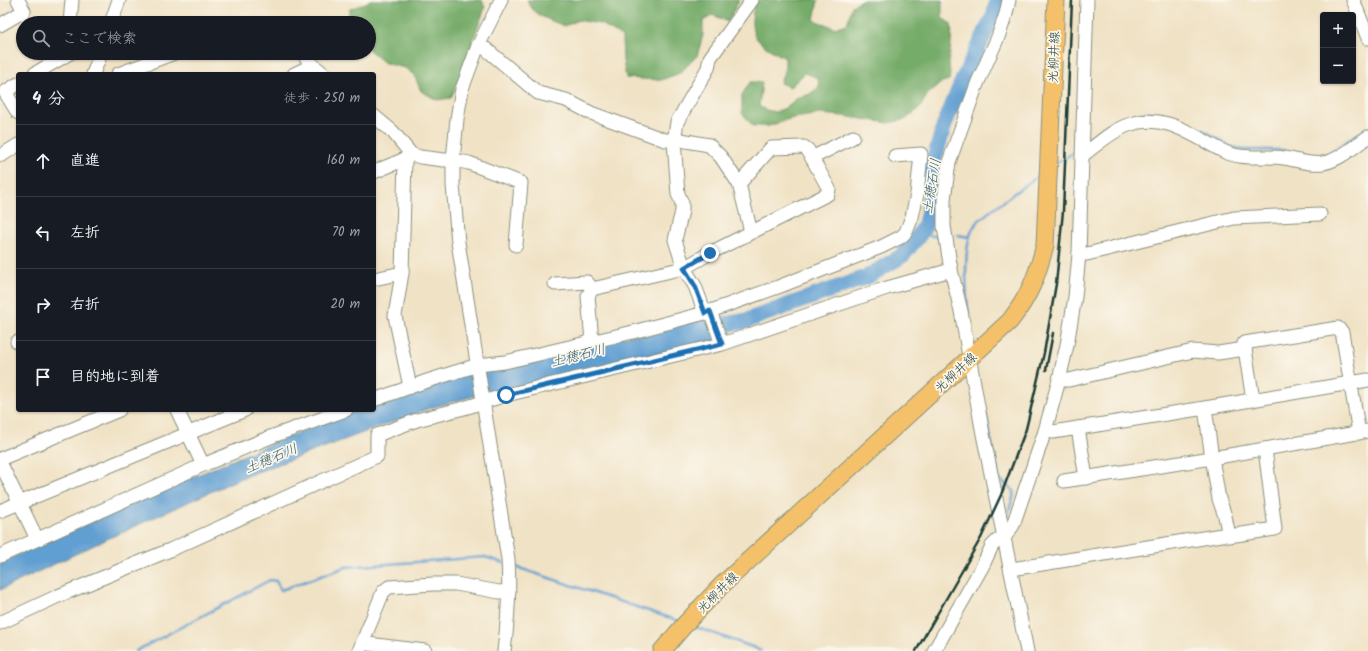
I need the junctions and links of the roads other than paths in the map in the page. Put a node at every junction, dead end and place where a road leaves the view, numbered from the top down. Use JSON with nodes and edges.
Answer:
{"nodes":[{"id":1,"x":18,"y":0,"type":"edge"},
{"id":2,"x":72,"y":0,"type":"edge"},
{"id":3,"x":119,"y":0,"type":"edge"},
{"id":4,"x":501,"y":0,"type":"edge"},
{"id":5,"x":752,"y":0,"type":"edge"},
{"id":6,"x":1009,"y":0,"type":"edge"},
{"id":7,"x":1056,"y":0,"type":"edge"},
{"id":8,"x":1087,"y":0,"type":"edge"},
{"id":9,"x":1353,"y":0,"type":"edge"},
{"id":10,"x":71,"y":16,"type":"edge"},
{"id":11,"x":113,"y":16,"type":"edge"},
{"id":12,"x":0,"y":25,"type":"edge"},
{"id":13,"x":1368,"y":38,"type":"edge"},
{"id":14,"x":478,"y":46,"type":"junction"},
{"id":15,"x":58,"y":60,"type":"edge"},
{"id":16,"x":98,"y":60,"type":"edge"},
{"id":17,"x":156,"y":60,"type":"edge"},
{"id":18,"x":308,"y":60,"type":"edge"},
{"id":19,"x":313,"y":65,"type":"junction"},
{"id":20,"x":37,"y":72,"type":"edge"},
{"id":21,"x":94,"y":72,"type":"edge"},
{"id":22,"x":123,"y":72,"type":"edge"},
{"id":23,"x":298,"y":72,"type":"edge"},
{"id":24,"x":322,"y":72,"type":"edge"},
{"id":25,"x":16,"y":85,"type":"edge"},
{"id":26,"x":16,"y":110,"type":"edge"},
{"id":27,"x":376,"y":119,"type":"edge"},
{"id":28,"x":853,"y":137,"type":"dead end"},
{"id":29,"x":1368,"y":137,"type":"edge"},
{"id":30,"x":674,"y":141,"type":"junction"},
{"id":31,"x":16,"y":146,"type":"edge"},
{"id":32,"x":1083,"y":149,"type":"junction"},
{"id":33,"x":2,"y":155,"type":"dead end"},
{"id":34,"x":895,"y":156,"type":"dead end"},
{"id":35,"x":408,"y":157,"type":"junction"},
{"id":36,"x":812,"y":158,"type":"junction"},
{"id":37,"x":453,"y":160,"type":"junction"},
{"id":38,"x":376,"y":171,"type":"edge"},
{"id":39,"x":739,"y":184,"type":"junction"},
{"id":40,"x":1320,"y":214,"type":"dead end"},
{"id":41,"x":753,"y":232,"type":"junction"},
{"id":42,"x":516,"y":245,"type":"dead end"},
{"id":43,"x":1079,"y":254,"type":"junction"},
{"id":44,"x":684,"y":268,"type":"junction"},
{"id":45,"x":951,"y":270,"type":"junction"},
{"id":46,"x":402,"y":273,"type":"junction"},
{"id":47,"x":376,"y":279,"type":"edge"},
{"id":48,"x":555,"y":284,"type":"dead end"},
{"id":49,"x":592,"y":289,"type":"junction"},
{"id":50,"x":709,"y":313,"type":"junction"},
{"id":51,"x":592,"y":342,"type":"junction"},
{"id":52,"x":722,"y":342,"type":"junction"},
{"id":53,"x":1245,"y":349,"type":"junction"},
{"id":54,"x":974,"y":354,"type":"junction"},
{"id":55,"x":478,"y":367,"type":"junction"},
{"id":56,"x":1059,"y":380,"type":"junction"},
{"id":57,"x":1368,"y":380,"type":"edge"},
{"id":58,"x":1351,"y":382,"type":"junction"},
{"id":59,"x":410,"y":387,"type":"junction"},
{"id":60,"x":376,"y":399,"type":"edge"},
{"id":61,"x":483,"y":400,"type":"junction"},
{"id":62,"x":1253,"y":400,"type":"junction"},
{"id":63,"x":1205,"y":408,"type":"junction"},
{"id":64,"x":114,"y":412,"type":"edge"},
{"id":65,"x":178,"y":412,"type":"edge"},
{"id":66,"x":239,"y":412,"type":"edge"},
{"id":67,"x":339,"y":412,"type":"edge"},
{"id":68,"x":1078,"y":428,"type":"junction"},
{"id":69,"x":1045,"y":431,"type":"junction"},
{"id":70,"x":1363,"y":432,"type":"edge"},
{"id":71,"x":188,"y":434,"type":"junction"},
{"id":72,"x":1265,"y":449,"type":"junction"},
{"id":73,"x":1212,"y":458,"type":"junction"},
{"id":74,"x":0,"y":459,"type":"edge"},
{"id":75,"x":0,"y":462,"type":"edge"},
{"id":76,"x":203,"y":465,"type":"junction"},
{"id":77,"x":1086,"y":478,"type":"junction"},
{"id":78,"x":1064,"y":481,"type":"dead end"},
{"id":79,"x":20,"y":502,"type":"junction"},
{"id":80,"x":0,"y":511,"type":"edge"},
{"id":81,"x":1228,"y":534,"type":"junction"},
{"id":82,"x":1004,"y":538,"type":"junction"},
{"id":83,"x":37,"y":539,"type":"junction"},
{"id":84,"x":0,"y":556,"type":"edge"},
{"id":85,"x":1011,"y":569,"type":"junction"},
{"id":86,"x":509,"y":591,"type":"junction"},
{"id":87,"x":0,"y":623,"type":"edge"},
{"id":88,"x":361,"y":646,"type":"edge"},
{"id":89,"x":402,"y":650,"type":"edge"},
{"id":90,"x":425,"y":651,"type":"edge"},
{"id":91,"x":504,"y":651,"type":"edge"},
{"id":92,"x":662,"y":651,"type":"edge"},
{"id":93,"x":934,"y":651,"type":"edge"},
{"id":94,"x":1028,"y":651,"type":"edge"}],
"edges":[{"from":1,"to":12,"type":"street"},
{"from":2,"to":10,"type":"street"},
{"from":3,"to":11,"type":"street"},
{"from":4,"to":14,"type":"street"},
{"from":5,"to":30,"type":"street"},
{"from":6,"to":45,"type":"street"},
{"from":7,"to":54,"type":"main road","name":"光柳井線"},
{"from":8,"to":32,"type":"street"},
{"from":9,"to":13,"type":"street"},
{"from":14,"to":30,"type":"street"},
{"from":14,"to":37,"type":"street"},
{"from":15,"to":20,"type":"street"},
{"from":16,"to":21,"type":"street"},
{"from":17,"to":22,"type":"street"},
{"from":18,"to":19,"type":"street"},
{"from":19,"to":23,"type":"street"},
{"from":19,"to":24,"type":"street"},
{"from":25,"to":26,"type":"street"},
{"from":27,"to":35,"type":"street"},
{"from":28,"to":36,"type":"street"},
{"from":29,"to":32,"type":"street"},
{"from":30,"to":39,"type":"street"},
{"from":30,"to":44,"type":"street"},
{"from":31,"to":33,"type":"street"},
{"from":32,"to":43,"type":"street"},
{"from":34,"to":50,"type":"street"},
{"from":35,"to":37,"type":"street"},
{"from":35,"to":38,"type":"street"},
{"from":35,"to":46,"type":"street"},
{"from":36,"to":39,"type":"street"},
{"from":36,"to":41,"type":"street"},
{"from":37,"to":42,"type":"street"},
{"from":37,"to":55,"type":"street"},
{"from":39,"to":41,"type":"street"},
{"from":40,"to":43,"type":"street"},
{"from":41,"to":44,"type":"street"},
{"from":43,"to":56,"type":"street"},
{"from":44,"to":49,"type":"street"},
{"from":44,"to":50,"type":"street"},
{"from":45,"to":52,"type":"street"},
{"from":45,"to":54,"type":"street"},
{"from":46,"to":47,"type":"street"},
{"from":46,"to":59,"type":"street"},
{"from":48,"to":49,"type":"street"},
{"from":49,"to":51,"type":"street"},
{"from":50,"to":51,"type":"street"},
{"from":50,"to":52,"type":"street"},
{"from":51,"to":55,"type":"street"},
{"from":52,"to":61,"type":"street"},
{"from":53,"to":56,"type":"street"},
{"from":53,"to":58,"type":"street"},
{"from":53,"to":62,"type":"street"},
{"from":54,"to":82,"type":"street"},
{"from":54,"to":92,"type":"main road","name":"光柳井線"},
{"from":55,"to":59,"type":"street"},
{"from":55,"to":61,"type":"street"},
{"from":56,"to":69,"type":"street"},
{"from":57,"to":58,"type":"street"},
{"from":58,"to":62,"type":"street"},
{"from":58,"to":70,"type":"street"},
{"from":59,"to":60,"type":"street"},
{"from":61,"to":86,"type":"street"},
{"from":61,"to":87,"type":"street"},
{"from":62,"to":63,"type":"street"},
{"from":63,"to":68,"type":"street"},
{"from":63,"to":73,"type":"street"},
{"from":64,"to":74,"type":"street"},
{"from":65,"to":71,"type":"street"},
{"from":66,"to":71,"type":"street"},
{"from":67,"to":76,"type":"street"},
{"from":68,"to":69,"type":"street"},
{"from":68,"to":77,"type":"street"},
{"from":69,"to":82,"type":"street"},
{"from":70,"to":72,"type":"street"},
{"from":71,"to":76,"type":"street"},
{"from":71,"to":79,"type":"street"},
{"from":72,"to":73,"type":"street"},
{"from":72,"to":81,"type":"street"},
{"from":73,"to":77,"type":"street"},
{"from":73,"to":81,"type":"street"},
{"from":75,"to":79,"type":"street"},
{"from":76,"to":83,"type":"street"},
{"from":77,"to":78,"type":"street"},
{"from":79,"to":80,"type":"street"},
{"from":79,"to":83,"type":"street"},
{"from":81,"to":85,"type":"street"},
{"from":82,"to":85,"type":"street"},
{"from":82,"to":93,"type":"street"},
{"from":83,"to":84,"type":"street"},
{"from":85,"to":94,"type":"street"},
{"from":86,"to":88,"type":"street"},
{"from":86,"to":91,"type":"street"},
{"from":88,"to":89,"type":"street"},
{"from":89,"to":90,"type":"street"}]}
